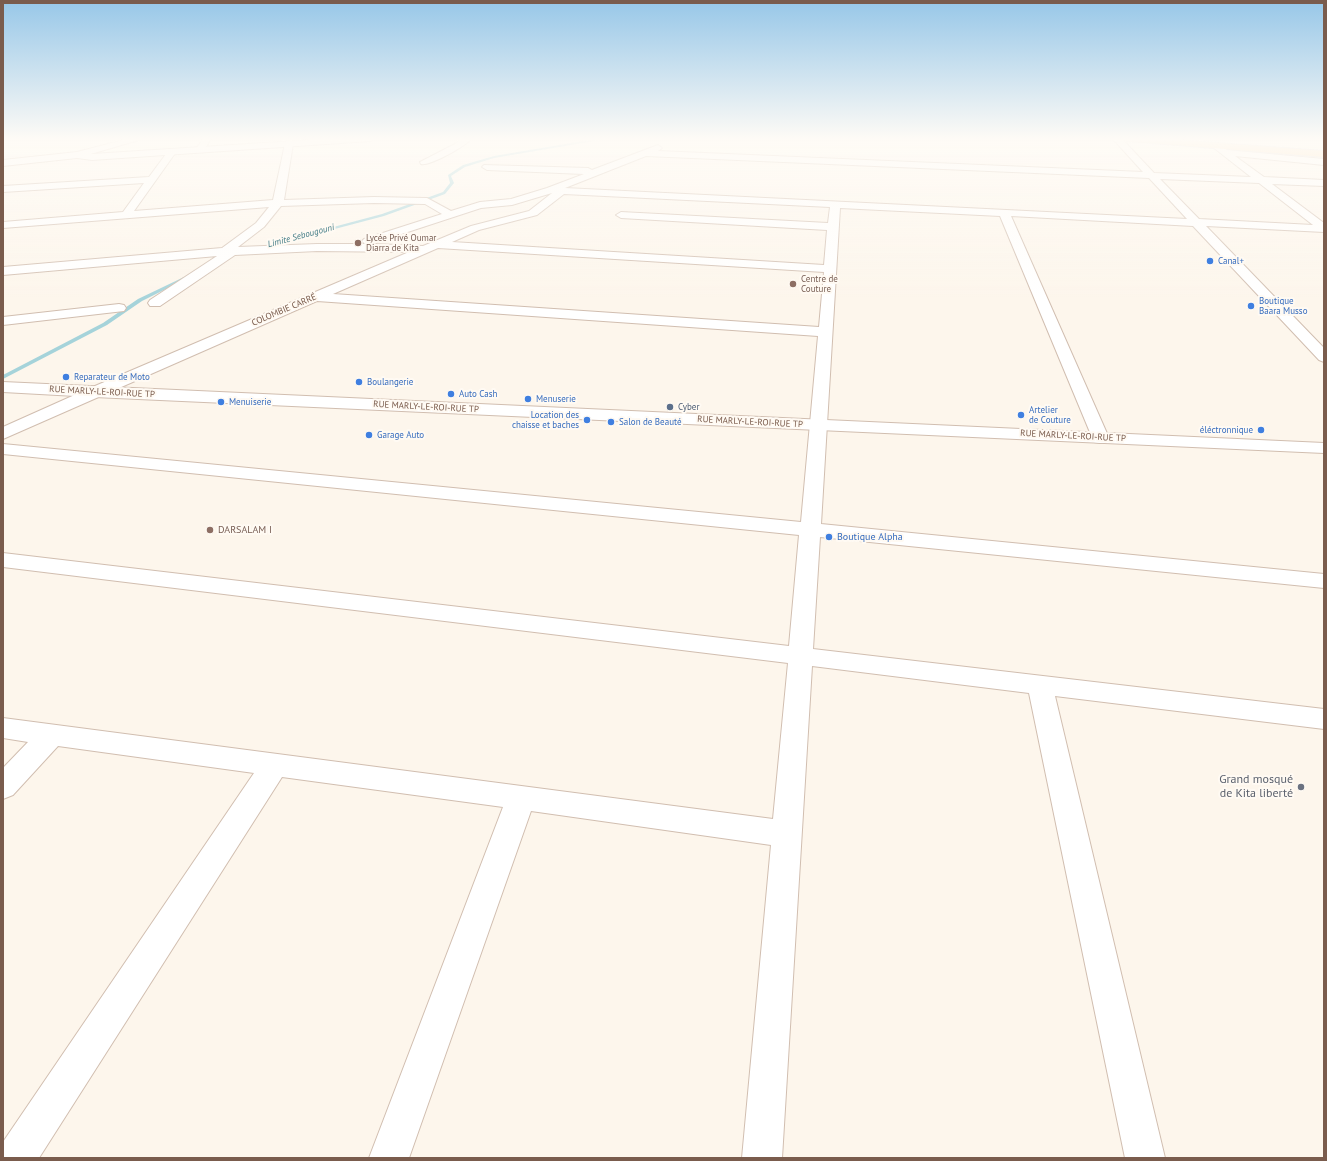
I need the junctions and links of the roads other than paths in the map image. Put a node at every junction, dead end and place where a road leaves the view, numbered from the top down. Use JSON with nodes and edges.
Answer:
{"nodes":[{"id":1,"x":141,"y":193,"type":"edge"},
{"id":2,"x":280,"y":193,"type":"edge"},
{"id":3,"x":544,"y":193,"type":"edge"},
{"id":4,"x":553,"y":193,"type":"edge"},
{"id":5,"x":590,"y":193,"type":"edge"},
{"id":6,"x":1168,"y":193,"type":"edge"},
{"id":7,"x":1278,"y":193,"type":"edge"},
{"id":8,"x":278,"y":203,"type":"junction"},
{"id":9,"x":1004,"y":213,"type":"junction"},
{"id":10,"x":451,"y":214,"type":"junction"},
{"id":11,"x":126,"y":215,"type":"junction"},
{"id":12,"x":621,"y":215,"type":"dead end"},
{"id":13,"x":834,"y":216,"type":"junction"},
{"id":14,"x":1196,"y":222,"type":"junction"},
{"id":15,"x":3,"y":225,"type":"edge"},
{"id":16,"x":1324,"y":228,"type":"edge"},
{"id":17,"x":352,"y":246,"type":"junction"},
{"id":18,"x":431,"y":247,"type":"junction"},
{"id":19,"x":229,"y":251,"type":"junction"},
{"id":20,"x":830,"y":269,"type":"junction"},
{"id":21,"x":3,"y":271,"type":"edge"},
{"id":22,"x":315,"y":297,"type":"junction"},
{"id":23,"x":155,"y":303,"type":"dead end"},
{"id":24,"x":118,"y":308,"type":"dead end"},
{"id":25,"x":3,"y":321,"type":"edge"},
{"id":26,"x":825,"y":332,"type":"junction"},
{"id":27,"x":1324,"y":357,"type":"edge"},
{"id":28,"x":5,"y":387,"type":"edge"},
{"id":29,"x":94,"y":392,"type":"junction"},
{"id":30,"x":818,"y":425,"type":"junction"},
{"id":31,"x":3,"y":434,"type":"edge"},
{"id":32,"x":1100,"y":438,"type":"junction"},
{"id":33,"x":1324,"y":448,"type":"edge"},
{"id":34,"x":3,"y":449,"type":"edge"},
{"id":35,"x":810,"y":530,"type":"junction"},
{"id":36,"x":3,"y":560,"type":"edge"},
{"id":37,"x":1324,"y":581,"type":"edge"},
{"id":38,"x":800,"y":657,"type":"junction"},
{"id":39,"x":1040,"y":686,"type":"junction"},
{"id":40,"x":1324,"y":719,"type":"edge"},
{"id":41,"x":3,"y":728,"type":"edge"},
{"id":42,"x":52,"y":734,"type":"junction"},
{"id":43,"x":275,"y":764,"type":"junction"},
{"id":44,"x":3,"y":787,"type":"edge"},
{"id":45,"x":521,"y":798,"type":"junction"},
{"id":46,"x":787,"y":834,"type":"junction"},
{"id":47,"x":16,"y":1158,"type":"edge"},
{"id":48,"x":389,"y":1158,"type":"edge"},
{"id":49,"x":762,"y":1158,"type":"edge"},
{"id":50,"x":1145,"y":1158,"type":"edge"}],
"edges":[{"from":1,"to":11,"type":"street"},
{"from":2,"to":8,"type":"street"},
{"from":3,"to":10,"type":"street"},
{"from":4,"to":18,"type":"street","name":"COLOMBIE CARRÉ"},
{"from":5,"to":13,"type":"street"},
{"from":6,"to":14,"type":"street"},
{"from":7,"to":16,"type":"street"},
{"from":8,"to":10,"type":"street"},
{"from":8,"to":11,"type":"street"},
{"from":8,"to":19,"type":"street"},
{"from":9,"to":13,"type":"street"},
{"from":9,"to":14,"type":"street"},
{"from":9,"to":32,"type":"street"},
{"from":10,"to":17,"type":"street"},
{"from":11,"to":15,"type":"street"},
{"from":12,"to":13,"type":"street"},
{"from":13,"to":20,"type":"street"},
{"from":14,"to":16,"type":"street"},
{"from":14,"to":27,"type":"street"},
{"from":17,"to":18,"type":"street"},
{"from":17,"to":19,"type":"street"},
{"from":18,"to":20,"type":"street"},
{"from":18,"to":22,"type":"street","name":"COLOMBIE CARRÉ"},
{"from":19,"to":21,"type":"street"},
{"from":19,"to":23,"type":"street"},
{"from":20,"to":26,"type":"street"},
{"from":22,"to":26,"type":"street"},
{"from":22,"to":29,"type":"street","name":"COLOMBIE CARRÉ"},
{"from":24,"to":25,"type":"street"},
{"from":26,"to":30,"type":"street"},
{"from":28,"to":29,"type":"street","name":"RUE MARLY-LE-ROI-RUE TP"},
{"from":29,"to":30,"type":"street","name":"RUE MARLY-LE-ROI-RUE TP"},
{"from":29,"to":31,"type":"street","name":"COLOMBIE CARRÉ"},
{"from":30,"to":32,"type":"street","name":"RUE MARLY-LE-ROI-RUE TP"},
{"from":30,"to":35,"type":"street"},
{"from":32,"to":33,"type":"street","name":"RUE MARLY-LE-ROI-RUE TP"},
{"from":34,"to":35,"type":"street"},
{"from":35,"to":37,"type":"street"},
{"from":35,"to":38,"type":"street"},
{"from":36,"to":38,"type":"street"},
{"from":38,"to":39,"type":"street"},
{"from":38,"to":46,"type":"street"},
{"from":39,"to":40,"type":"street"},
{"from":39,"to":50,"type":"street"},
{"from":41,"to":42,"type":"street"},
{"from":42,"to":43,"type":"street"},
{"from":42,"to":44,"type":"street"},
{"from":43,"to":45,"type":"street"},
{"from":43,"to":47,"type":"street"},
{"from":45,"to":46,"type":"street"},
{"from":45,"to":48,"type":"street"},
{"from":46,"to":49,"type":"street"}]}
